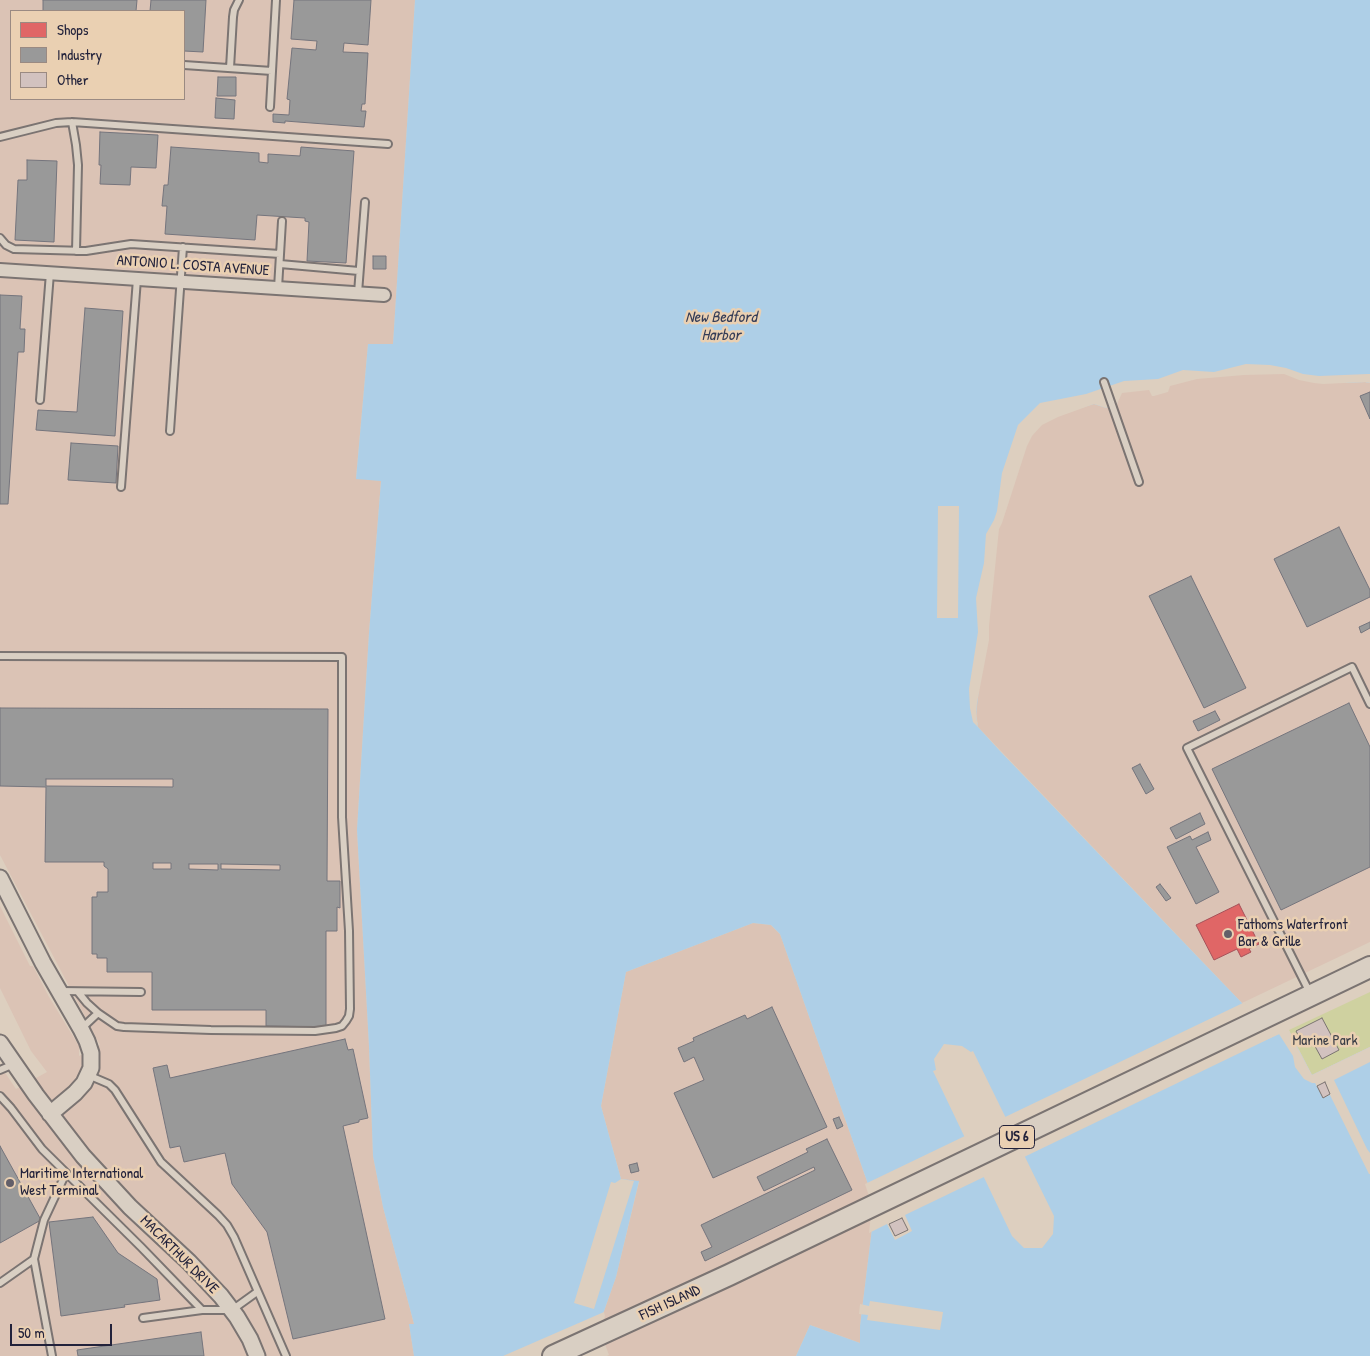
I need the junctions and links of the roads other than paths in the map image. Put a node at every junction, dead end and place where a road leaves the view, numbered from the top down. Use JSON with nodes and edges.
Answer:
{"nodes":[{"id":1,"x":239,"y":0,"type":"edge"},
{"id":2,"x":276,"y":0,"type":"edge"},
{"id":3,"x":185,"y":65,"type":"edge"},
{"id":4,"x":230,"y":68,"type":"junction"},
{"id":5,"x":272,"y":70,"type":"junction"},
{"id":6,"x":270,"y":107,"type":"dead end"},
{"id":7,"x":72,"y":122,"type":"junction"},
{"id":8,"x":0,"y":137,"type":"edge"},
{"id":9,"x":388,"y":144,"type":"dead end"},
{"id":10,"x":365,"y":202,"type":"dead end"},
{"id":11,"x":282,"y":221,"type":"dead end"},
{"id":12,"x":0,"y":238,"type":"edge"},
{"id":13,"x":183,"y":247,"type":"junction"},
{"id":14,"x":76,"y":251,"type":"junction"},
{"id":15,"x":280,"y":254,"type":"junction"},
{"id":16,"x":280,"y":264,"type":"junction"},
{"id":17,"x":0,"y":270,"type":"edge"},
{"id":18,"x":359,"y":271,"type":"junction"},
{"id":19,"x":50,"y":273,"type":"junction"},
{"id":20,"x":137,"y":279,"type":"junction"},
{"id":21,"x":180,"y":282,"type":"junction"},
{"id":22,"x":278,"y":288,"type":"junction"},
{"id":23,"x":358,"y":294,"type":"junction"},
{"id":24,"x":384,"y":295,"type":"dead end"},
{"id":25,"x":1104,"y":382,"type":"dead end"},
{"id":26,"x":40,"y":400,"type":"dead end"},
{"id":27,"x":170,"y":431,"type":"dead end"},
{"id":28,"x":1139,"y":482,"type":"dead end"},
{"id":29,"x":121,"y":487,"type":"dead end"},
{"id":30,"x":0,"y":656,"type":"edge"},
{"id":31,"x":1370,"y":704,"type":"edge"},
{"id":32,"x":0,"y":878,"type":"edge"},
{"id":33,"x":1370,"y":968,"type":"edge"},
{"id":34,"x":59,"y":991,"type":"junction"},
{"id":35,"x":78,"y":992,"type":"junction"},
{"id":36,"x":141,"y":992,"type":"dead end"},
{"id":37,"x":1308,"y":997,"type":"junction"},
{"id":38,"x":98,"y":1013,"type":"junction"},
{"id":39,"x":81,"y":1029,"type":"junction"},
{"id":40,"x":0,"y":1043,"type":"edge"},
{"id":41,"x":14,"y":1064,"type":"junction"},
{"id":42,"x":0,"y":1070,"type":"edge"},
{"id":43,"x":88,"y":1076,"type":"junction"},
{"id":44,"x":0,"y":1096,"type":"edge"},
{"id":45,"x":50,"y":1114,"type":"junction"},
{"id":46,"x":66,"y":1173,"type":"junction"},
{"id":47,"x":34,"y":1259,"type":"junction"},
{"id":48,"x":0,"y":1283,"type":"edge"},
{"id":49,"x":257,"y":1292,"type":"junction"},
{"id":50,"x":202,"y":1310,"type":"junction"},
{"id":51,"x":232,"y":1310,"type":"junction"},
{"id":52,"x":143,"y":1318,"type":"dead end"},
{"id":53,"x":52,"y":1356,"type":"edge"},
{"id":54,"x":257,"y":1356,"type":"edge"},
{"id":55,"x":286,"y":1356,"type":"edge"},
{"id":56,"x":553,"y":1356,"type":"edge"}],
"edges":[{"from":1,"to":4,"type":"lane"},
{"from":2,"to":5,"type":"lane"},
{"from":3,"to":4,"type":"lane"},
{"from":4,"to":5,"type":"lane"},
{"from":5,"to":6,"type":"lane"},
{"from":7,"to":8,"type":"lane"},
{"from":7,"to":9,"type":"lane"},
{"from":7,"to":14,"type":"lane"},
{"from":10,"to":18,"type":"lane"},
{"from":11,"to":15,"type":"lane"},
{"from":12,"to":14,"type":"lane"},
{"from":13,"to":14,"type":"lane"},
{"from":13,"to":15,"type":"lane"},
{"from":13,"to":21,"type":"lane"},
{"from":15,"to":16,"type":"lane"},
{"from":16,"to":18,"type":"lane"},
{"from":16,"to":22,"type":"lane"},
{"from":17,"to":19,"type":"street","name":"ANTONIO L. COSTA AVENUE"},
{"from":18,"to":23,"type":"lane"},
{"from":19,"to":20,"type":"street","name":"ANTONIO L. COSTA AVENUE"},
{"from":19,"to":26,"type":"lane"},
{"from":20,"to":21,"type":"street","name":"ANTONIO L. COSTA AVENUE"},
{"from":20,"to":29,"type":"lane"},
{"from":21,"to":22,"type":"street","name":"ANTONIO L. COSTA AVENUE"},
{"from":21,"to":27,"type":"lane"},
{"from":22,"to":23,"type":"street","name":"ANTONIO L. COSTA AVENUE"},
{"from":23,"to":24,"type":"street","name":"ANTONIO L. COSTA AVENUE"},
{"from":25,"to":28,"type":"lane"},
{"from":30,"to":38,"type":"lane"},
{"from":31,"to":37,"type":"lane"},
{"from":32,"to":34,"type":"street"},
{"from":33,"to":37,"type":"highway","number":"US 6"},
{"from":34,"to":35,"type":"lane"},
{"from":34,"to":39,"type":"street"},
{"from":35,"to":36,"type":"lane"},
{"from":35,"to":38,"type":"lane"},
{"from":37,"to":56,"type":"highway","name":"FISH ISLAND","number":"US 6"},
{"from":38,"to":39,"type":"lane"},
{"from":39,"to":43,"type":"street"},
{"from":40,"to":41,"type":"street","name":"MACARTHUR DRIVE"},
{"from":41,"to":42,"type":"lane"},
{"from":41,"to":45,"type":"street","name":"MACARTHUR DRIVE"},
{"from":43,"to":45,"type":"street"},
{"from":43,"to":49,"type":"lane"},
{"from":44,"to":46,"type":"lane"},
{"from":45,"to":51,"type":"street","name":"MACARTHUR DRIVE"},
{"from":46,"to":47,"type":"lane"},
{"from":46,"to":50,"type":"lane"},
{"from":47,"to":48,"type":"lane"},
{"from":47,"to":53,"type":"lane"},
{"from":49,"to":51,"type":"lane"},
{"from":49,"to":55,"type":"lane"},
{"from":50,"to":51,"type":"lane"},
{"from":50,"to":52,"type":"lane"},
{"from":51,"to":54,"type":"street","name":"MACARTHUR DRIVE"}]}
